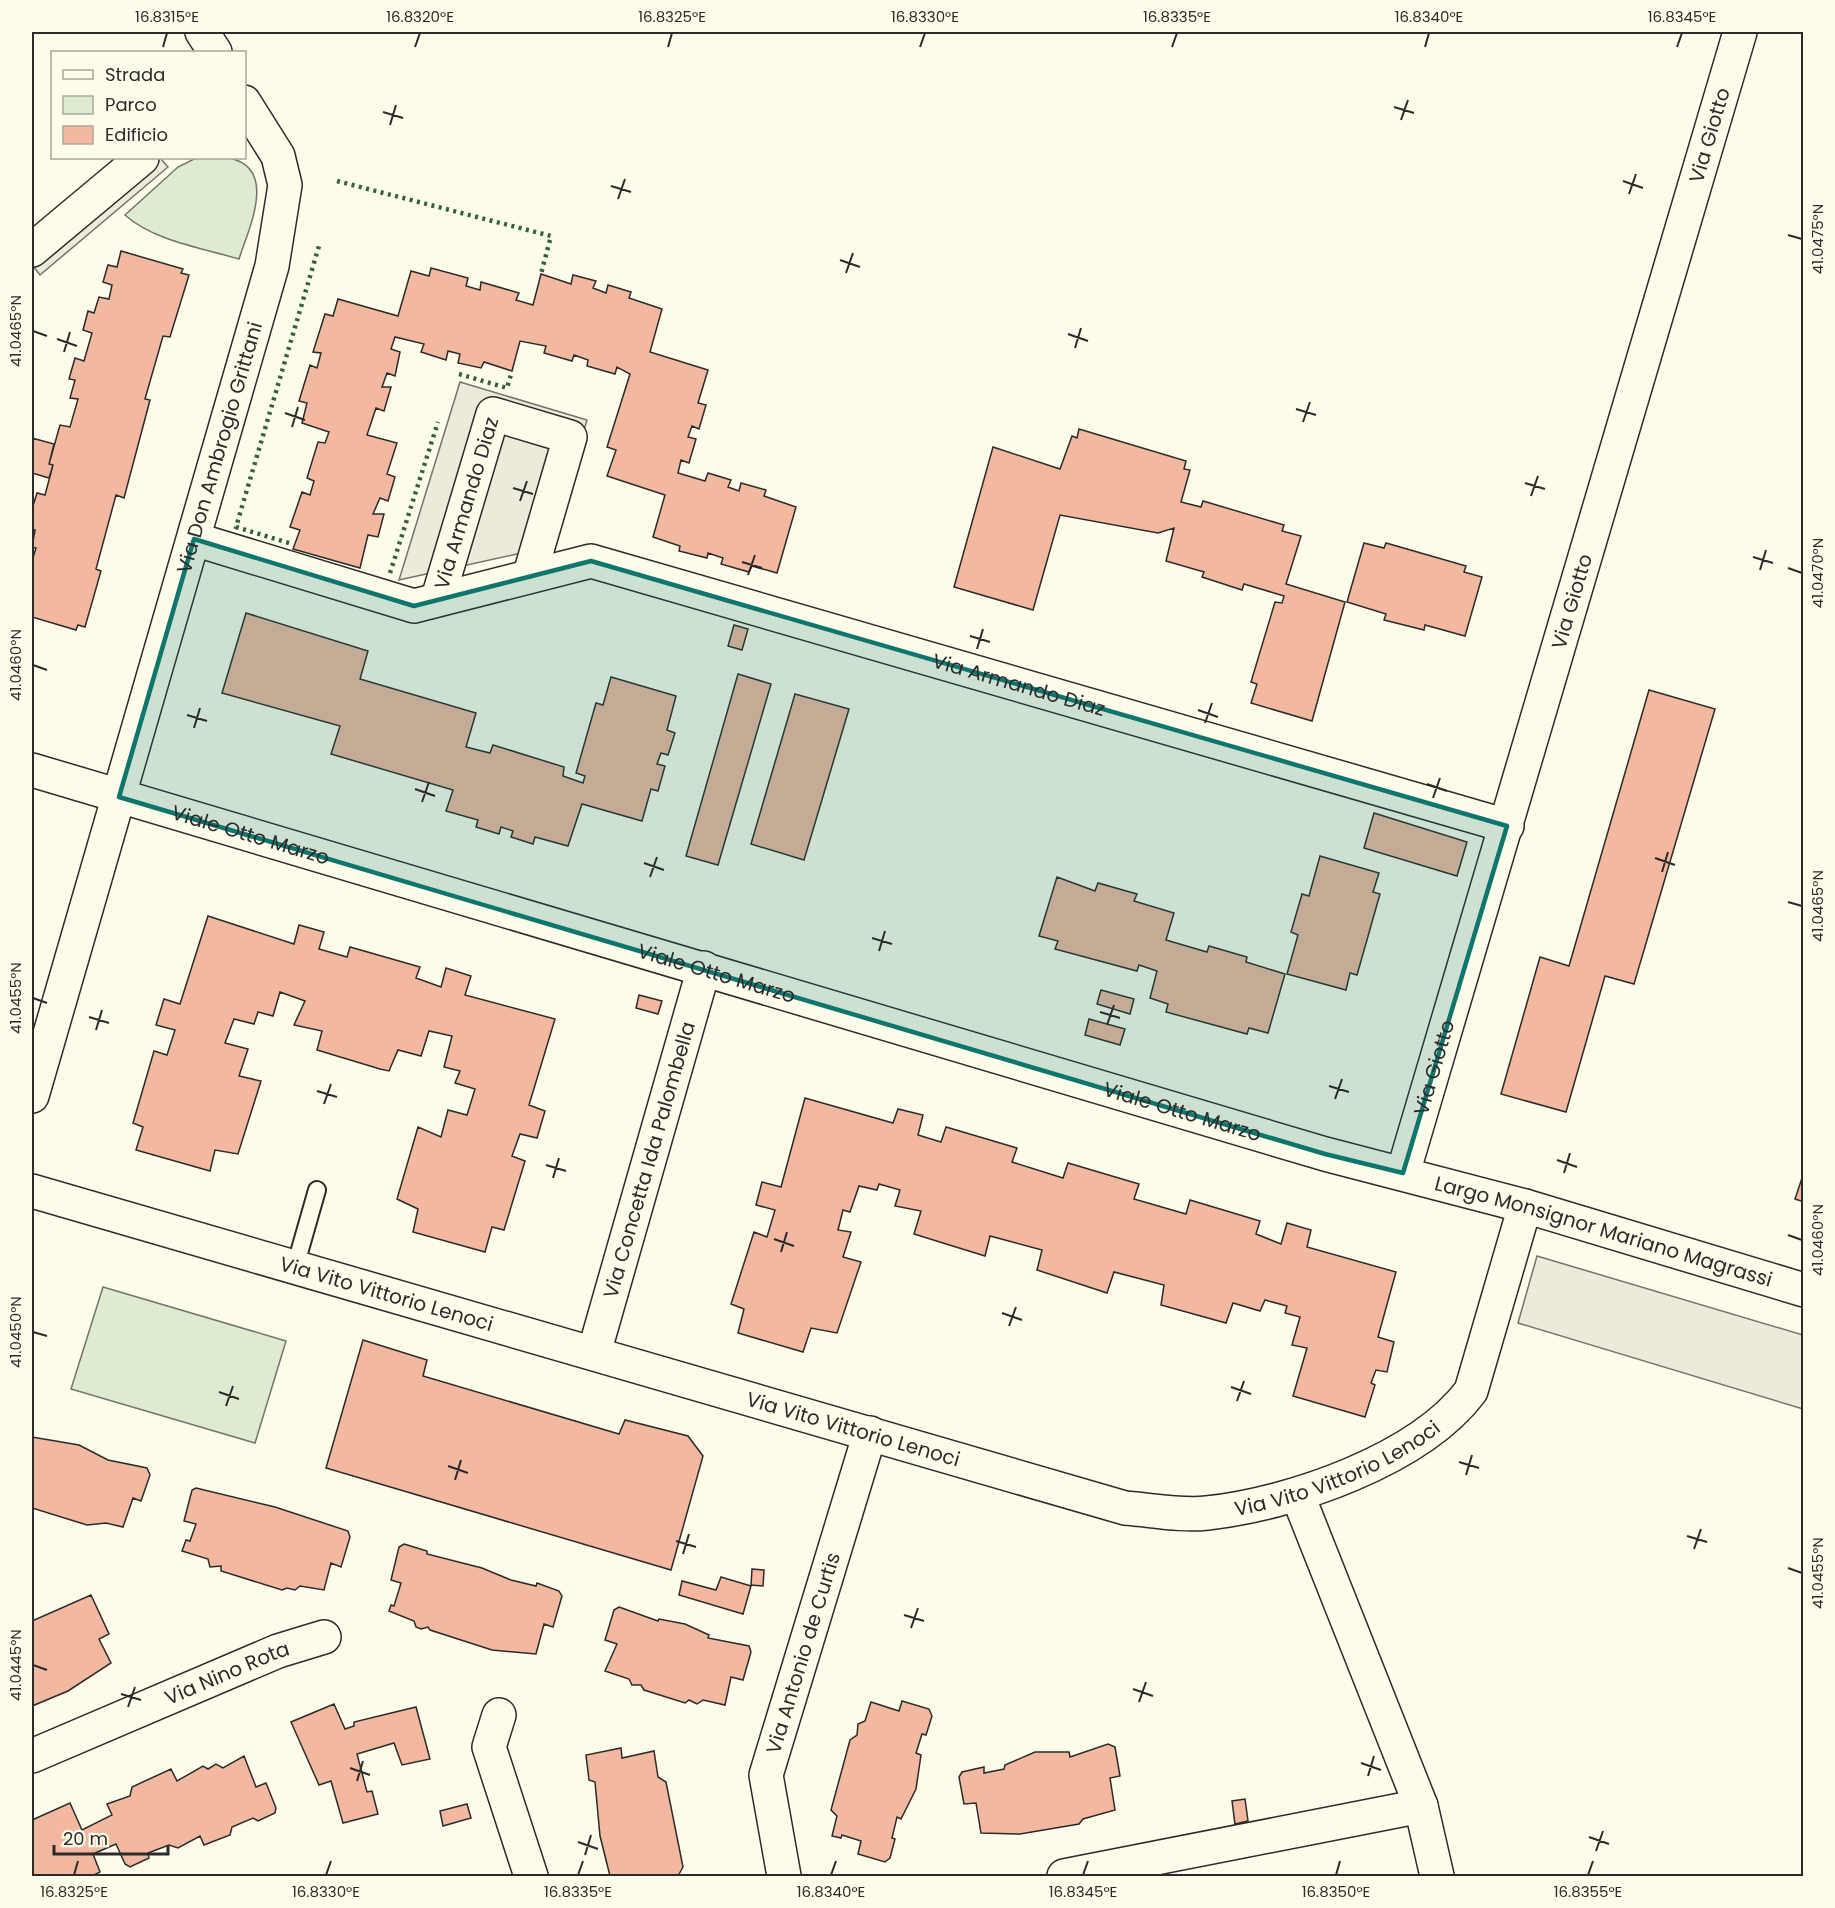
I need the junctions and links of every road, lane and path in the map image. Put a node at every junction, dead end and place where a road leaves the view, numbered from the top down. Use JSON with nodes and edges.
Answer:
{"nodes":[{"id":1,"x":202,"y":32,"type":"edge"},
{"id":2,"x":1740,"y":32,"type":"edge"},
{"id":3,"x":213,"y":51,"type":"edge"},
{"id":4,"x":246,"y":105,"type":"edge"},
{"id":5,"x":141,"y":159,"type":"edge"},
{"id":6,"x":32,"y":250,"type":"edge"},
{"id":7,"x":194,"y":539,"type":"junction"},
{"id":8,"x":530,"y":574,"type":"junction"},
{"id":9,"x":438,"y":598,"type":"junction"},
{"id":10,"x":32,"y":770,"type":"edge"},
{"id":11,"x":119,"y":797,"type":"junction"},
{"id":12,"x":1507,"y":826,"type":"junction"},
{"id":13,"x":704,"y":968,"type":"junction"},
{"id":14,"x":32,"y":1096,"type":"edge"},
{"id":15,"x":1403,"y":1173,"type":"junction"},
{"id":16,"x":317,"y":1190,"type":"dead end"},
{"id":17,"x":32,"y":1191,"type":"edge"},
{"id":18,"x":1525,"y":1206,"type":"junction"},
{"id":19,"x":295,"y":1267,"type":"junction"},
{"id":20,"x":1803,"y":1290,"type":"edge"},
{"id":21,"x":594,"y":1353,"type":"junction"},
{"id":22,"x":870,"y":1433,"type":"junction"},
{"id":23,"x":1298,"y":1496,"type":"junction"},
{"id":24,"x":324,"y":1637,"type":"dead end"},
{"id":25,"x":499,"y":1715,"type":"dead end"},
{"id":26,"x":32,"y":1756,"type":"edge"},
{"id":27,"x":1421,"y":1806,"type":"junction"},
{"id":28,"x":531,"y":1876,"type":"edge"},
{"id":29,"x":784,"y":1876,"type":"edge"},
{"id":30,"x":1064,"y":1876,"type":"edge"},
{"id":31,"x":1437,"y":1876,"type":"edge"}],
"edges":[{"from":1,"to":3,"type":"street"},
{"from":2,"to":12,"type":"street","name":"Via Giotto"},
{"from":4,"to":7,"type":"street","name":"Via Don Ambrogio Grittani"},
{"from":5,"to":6,"type":"street"},
{"from":7,"to":9,"type":"street","name":"Via Armando Diaz"},
{"from":7,"to":11,"type":"street","name":"Via Don Ambrogio Grittani"},
{"from":8,"to":9,"type":"street","name":"Via Armando Diaz"},
{"from":8,"to":9,"type":"street","name":"Via Armando Diaz"},
{"from":8,"to":12,"type":"street","name":"Via Armando Diaz"},
{"from":10,"to":11,"type":"street","name":"Viale Otto Marzo"},
{"from":11,"to":13,"type":"street","name":"Viale Otto Marzo"},
{"from":11,"to":14,"type":"street","name":"Via Don Ambrogio Grittani"},
{"from":12,"to":15,"type":"street","name":"Via Giotto"},
{"from":13,"to":15,"type":"street","name":"Viale Otto Marzo"},
{"from":13,"to":21,"type":"street","name":"Via Concetta Ida Palombella"},
{"from":15,"to":18,"type":"street","name":"Largo Monsignor Mariano Magrassi"},
{"from":16,"to":19,"type":"lane"},
{"from":17,"to":19,"type":"street","name":"Via Vito Vittorio Lenoci"},
{"from":18,"to":20,"type":"street","name":"Largo Monsignor Mariano Magrassi"},
{"from":18,"to":23,"type":"street","name":"Via Vito Vittorio Lenoci"},
{"from":19,"to":21,"type":"street","name":"Via Vito Vittorio Lenoci"},
{"from":21,"to":22,"type":"street","name":"Via Vito Vittorio Lenoci"},
{"from":22,"to":23,"type":"street","name":"Via Vito Vittorio Lenoci"},
{"from":22,"to":29,"type":"street","name":"Via Antonio de Curtis"},
{"from":23,"to":27,"type":"street"},
{"from":24,"to":26,"type":"street","name":"Via Nino Rota"},
{"from":25,"to":28,"type":"street"},
{"from":27,"to":30,"type":"street"},
{"from":27,"to":31,"type":"street"}]}
